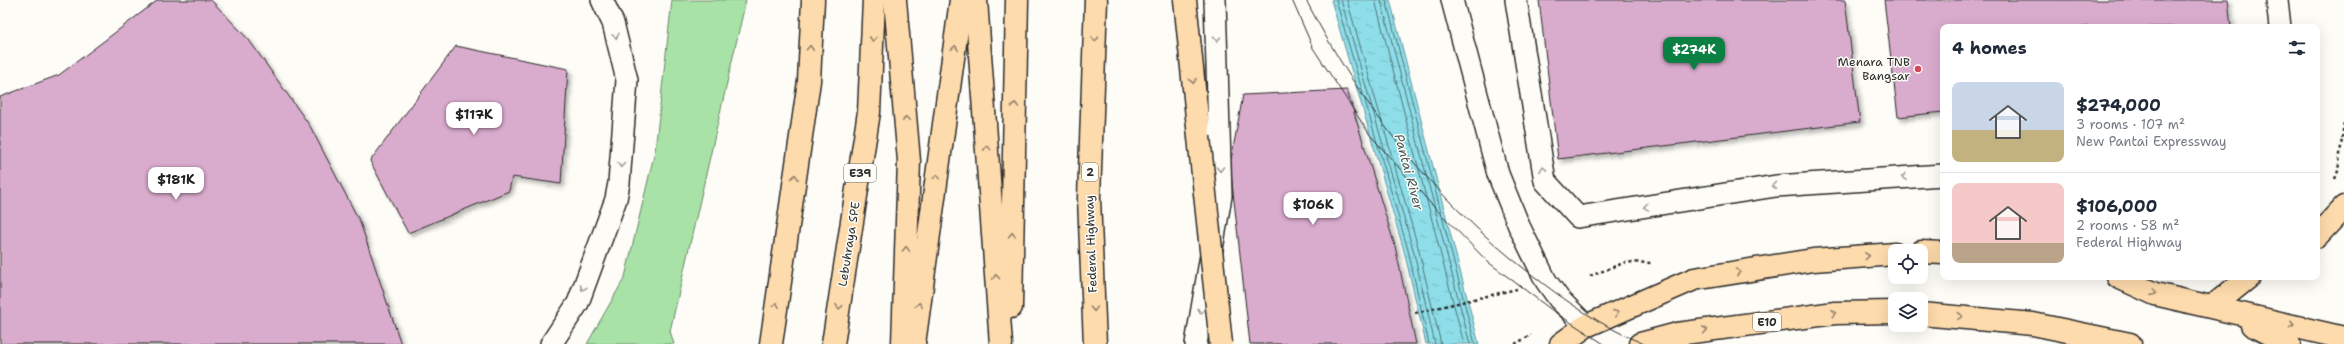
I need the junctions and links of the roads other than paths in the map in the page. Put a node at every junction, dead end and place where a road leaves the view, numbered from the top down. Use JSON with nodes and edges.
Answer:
{"nodes":[{"id":1,"x":602,"y":0,"type":"edge"},
{"id":2,"x":813,"y":0,"type":"edge"},
{"id":3,"x":874,"y":0,"type":"edge"},
{"id":4,"x":895,"y":0,"type":"edge"},
{"id":5,"x":961,"y":0,"type":"edge"},
{"id":6,"x":976,"y":0,"type":"edge"},
{"id":7,"x":1017,"y":0,"type":"edge"},
{"id":8,"x":1096,"y":0,"type":"edge"},
{"id":9,"x":1185,"y":0,"type":"edge"},
{"id":10,"x":1215,"y":0,"type":"edge"},
{"id":11,"x":1452,"y":0,"type":"edge"},
{"id":12,"x":1516,"y":0,"type":"edge"},
{"id":13,"x":2277,"y":0,"type":"edge"},
{"id":14,"x":2280,"y":24,"type":"edge"},
{"id":15,"x":1940,"y":175,"type":"edge"},
{"id":16,"x":2344,"y":207,"type":"edge"},
{"id":17,"x":2320,"y":233,"type":"edge"},
{"id":18,"x":1928,"y":252,"type":"edge"},
{"id":19,"x":1940,"y":253,"type":"edge"},
{"id":20,"x":1888,"y":255,"type":"edge"},
{"id":21,"x":2125,"y":280,"type":"edge"},
{"id":22,"x":2245,"y":280,"type":"edge"},
{"id":23,"x":2213,"y":306,"type":"junction"},
{"id":24,"x":1888,"y":312,"type":"edge"},
{"id":25,"x":1928,"y":315,"type":"edge"},
{"id":26,"x":1573,"y":336,"type":"edge"},
{"id":27,"x":2344,"y":338,"type":"edge"},
{"id":28,"x":551,"y":344,"type":"edge"},
{"id":29,"x":771,"y":344,"type":"edge"},
{"id":30,"x":834,"y":344,"type":"edge"},
{"id":31,"x":903,"y":344,"type":"edge"},
{"id":32,"x":914,"y":344,"type":"edge"},
{"id":33,"x":1001,"y":344,"type":"edge"},
{"id":34,"x":1010,"y":344,"type":"edge"},
{"id":35,"x":1095,"y":344,"type":"edge"},
{"id":36,"x":1196,"y":344,"type":"edge"},
{"id":37,"x":1221,"y":344,"type":"edge"},
{"id":38,"x":1640,"y":344,"type":"edge"},
{"id":39,"x":2130,"y":344,"type":"edge"},
{"id":40,"x":2289,"y":344,"type":"edge"}],
"edges":[{"from":1,"to":28,"type":"lane","one_way":true},
{"from":29,"to":2,"type":"highway","one_way":true},
{"from":3,"to":30,"type":"highway","name":"Lebuhraya SPE","number":"E39","one_way":true},
{"from":31,"to":4,"type":"highway","one_way":true},
{"from":32,"to":5,"type":"highway","one_way":true},
{"from":33,"to":6,"type":"highway","one_way":true},
{"from":34,"to":7,"type":"highway","one_way":true},
{"from":8,"to":35,"type":"highway","name":"Federal Highway","number":"2","one_way":true},
{"from":9,"to":37,"type":"highway","one_way":true,"bridge":true},
{"from":10,"to":36,"type":"lane","one_way":true},
{"from":11,"to":26,"type":"lane"},
{"from":15,"to":12,"type":"lane","one_way":true},
{"from":13,"to":14,"type":"lane"},
{"from":16,"to":17,"type":"highway"},
{"from":18,"to":19,"type":"highway"},
{"from":26,"to":20,"type":"highway","one_way":true},
{"from":21,"to":23,"type":"highway","one_way":true},
{"from":22,"to":23,"type":"highway"},
{"from":23,"to":27,"type":"highway","one_way":true},
{"from":23,"to":40,"type":"highway"},
{"from":38,"to":24,"type":"highway","number":"E10","one_way":true},
{"from":25,"to":39,"type":"highway","one_way":true}]}
